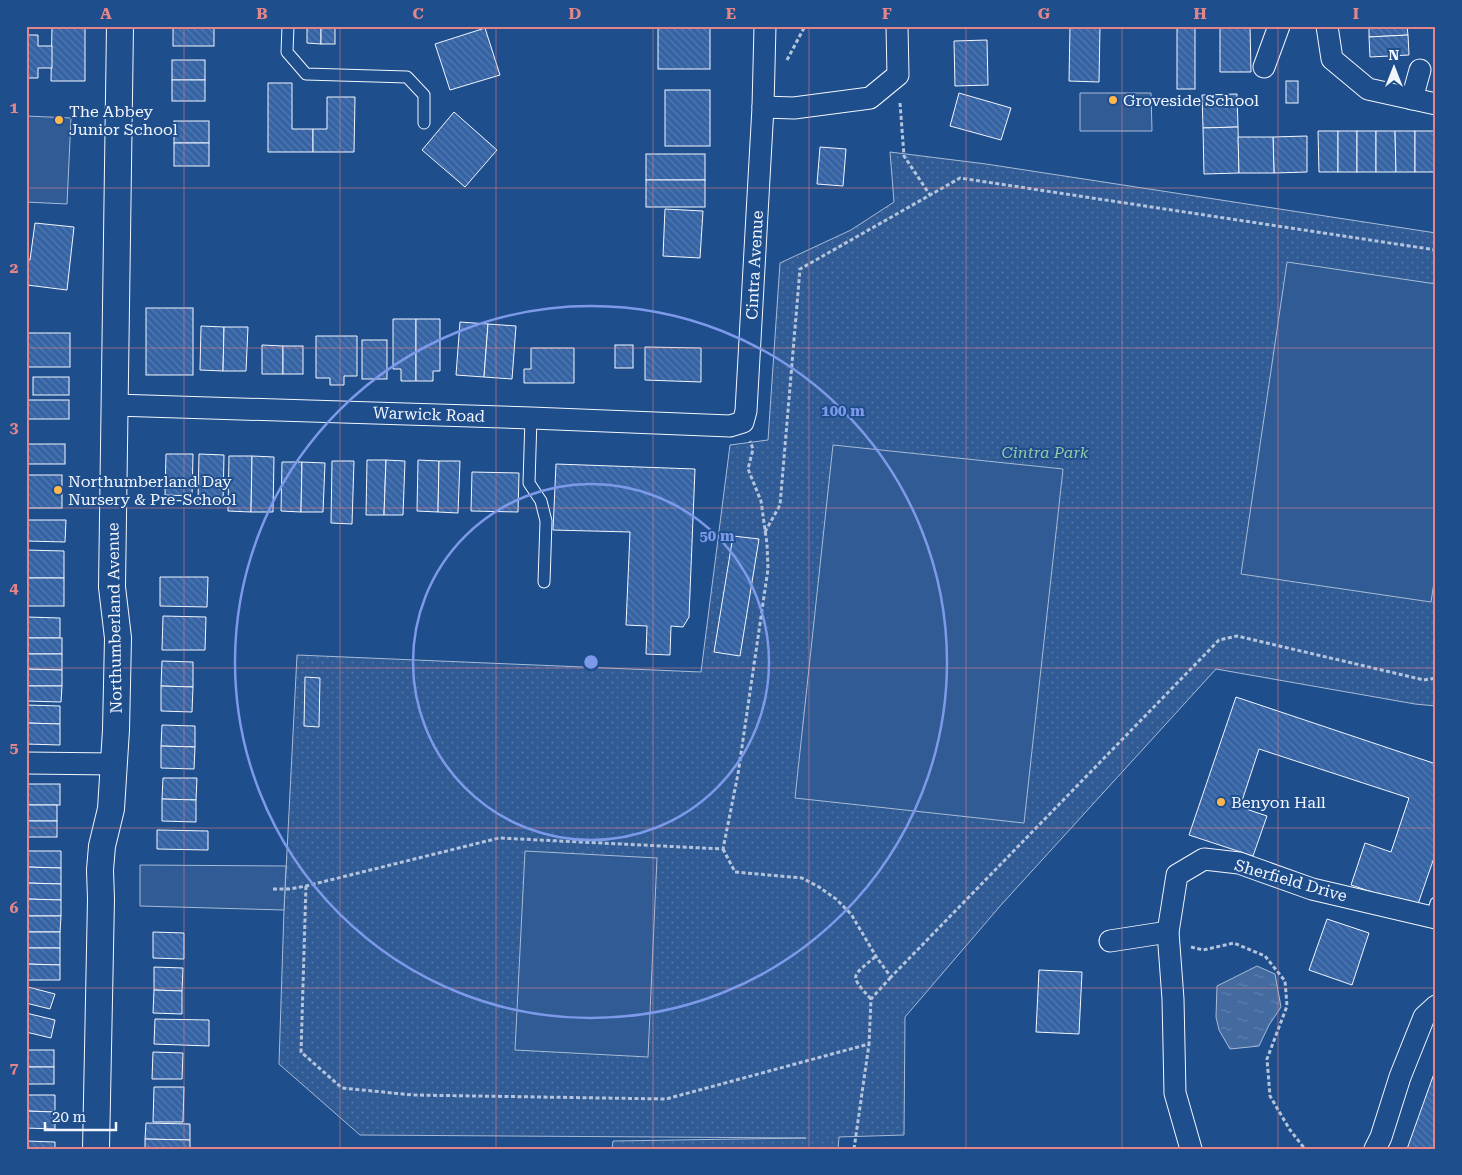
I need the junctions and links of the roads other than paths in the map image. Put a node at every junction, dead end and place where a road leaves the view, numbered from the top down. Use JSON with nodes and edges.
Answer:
{"nodes":[{"id":1,"x":120,"y":26,"type":"edge"},
{"id":2,"x":288,"y":26,"type":"edge"},
{"id":3,"x":764,"y":26,"type":"edge"},
{"id":4,"x":896,"y":26,"type":"edge"},
{"id":5,"x":1279,"y":26,"type":"edge"},
{"id":6,"x":1327,"y":26,"type":"edge"},
{"id":7,"x":1264,"y":67,"type":"dead end"},
{"id":8,"x":1420,"y":70,"type":"dead end"},
{"id":9,"x":1412,"y":99,"type":"junction"},
{"id":10,"x":1436,"y":104,"type":"edge"},
{"id":11,"x":763,"y":107,"type":"junction"},
{"id":12,"x":424,"y":123,"type":"dead end"},
{"id":13,"x":115,"y":404,"type":"junction"},
{"id":14,"x":531,"y":418,"type":"junction"},
{"id":15,"x":743,"y":422,"type":"joint"},
{"id":16,"x":544,"y":582,"type":"dead end"},
{"id":17,"x":26,"y":763,"type":"edge"},
{"id":18,"x":114,"y":764,"type":"junction"},
{"id":19,"x":1434,"y":912,"type":"edge"},
{"id":20,"x":1168,"y":937,"type":"junction"},
{"id":21,"x":1110,"y":941,"type":"dead end"},
{"id":22,"x":1436,"y":1006,"type":"edge"},
{"id":23,"x":96,"y":1149,"type":"edge"},
{"id":24,"x":1191,"y":1149,"type":"edge"},
{"id":25,"x":1375,"y":1149,"type":"edge"}],
"edges":[{"from":1,"to":13,"type":"street","name":"Northumberland Avenue"},
{"from":2,"to":12,"type":"lane"},
{"from":3,"to":11,"type":"street","name":"Cintra Avenue"},
{"from":4,"to":11,"type":"street"},
{"from":5,"to":7,"type":"street"},
{"from":6,"to":9,"type":"street"},
{"from":8,"to":9,"type":"street"},
{"from":9,"to":10,"type":"street"},
{"from":11,"to":15,"type":"street","name":"Cintra Avenue"},
{"from":13,"to":14,"type":"street","name":"Warwick Road"},
{"from":13,"to":18,"type":"street","name":"Northumberland Avenue"},
{"from":14,"to":15,"type":"street","name":"Warwick Road"},
{"from":14,"to":16,"type":"lane"},
{"from":17,"to":18,"type":"street"},
{"from":18,"to":23,"type":"street","name":"Northumberland Avenue"},
{"from":19,"to":20,"type":"street","name":"Sherfield Drive"},
{"from":20,"to":21,"type":"street"},
{"from":20,"to":24,"type":"street","name":"Sherfield Drive"},
{"from":22,"to":25,"type":"street"}]}
